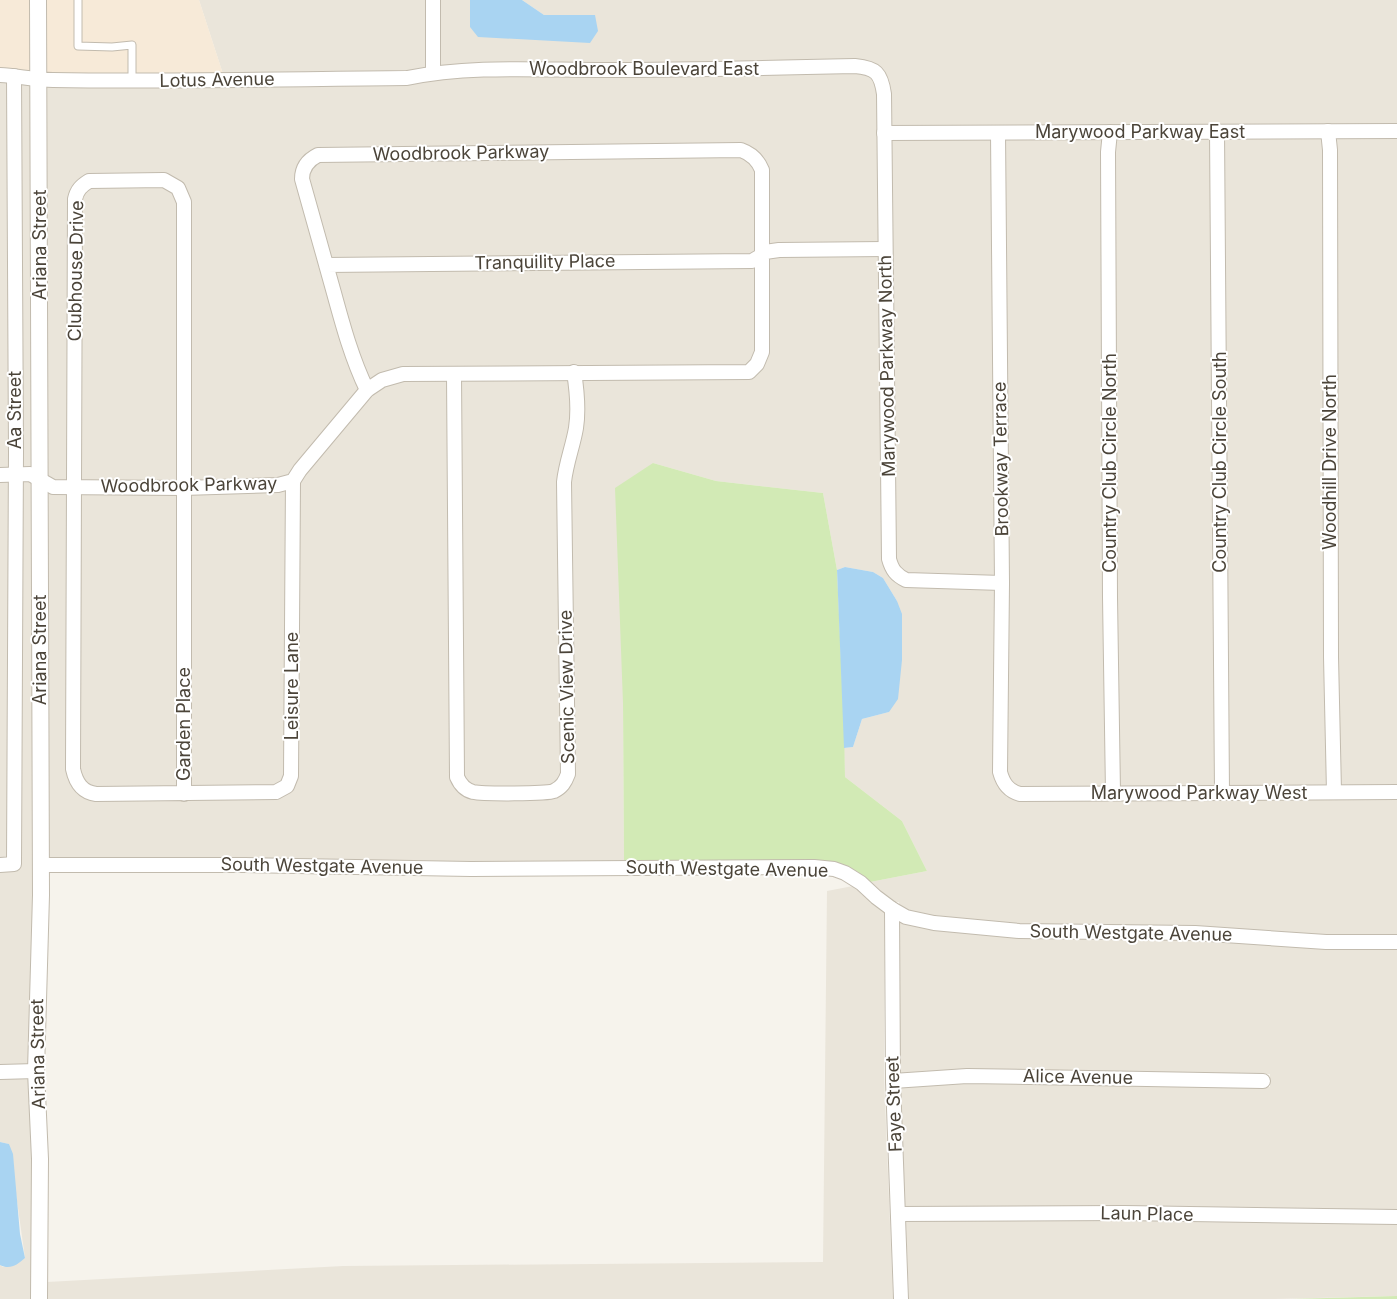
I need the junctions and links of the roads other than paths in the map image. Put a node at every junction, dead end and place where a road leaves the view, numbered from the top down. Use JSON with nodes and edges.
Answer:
{"nodes":[{"id":1,"x":38,"y":0,"type":"edge"},
{"id":2,"x":78,"y":0,"type":"edge"},
{"id":3,"x":433,"y":0,"type":"edge"},
{"id":4,"x":856,"y":66,"type":"joint"},
{"id":5,"x":433,"y":72,"type":"junction"},
{"id":6,"x":0,"y":76,"type":"edge"},
{"id":7,"x":14,"y":76,"type":"junction"},
{"id":8,"x":40,"y":80,"type":"junction"},
{"id":9,"x":132,"y":81,"type":"junction"},
{"id":10,"x":1217,"y":131,"type":"junction"},
{"id":11,"x":1328,"y":131,"type":"junction"},
{"id":12,"x":1397,"y":131,"type":"edge"},
{"id":13,"x":1110,"y":132,"type":"junction"},
{"id":14,"x":884,"y":133,"type":"junction"},
{"id":15,"x":998,"y":133,"type":"junction"},
{"id":16,"x":885,"y":250,"type":"junction"},
{"id":17,"x":762,"y":255,"type":"junction"},
{"id":18,"x":326,"y":265,"type":"junction"},
{"id":19,"x":574,"y":372,"type":"junction"},
{"id":20,"x":454,"y":375,"type":"junction"},
{"id":21,"x":367,"y":390,"type":"junction"},
{"id":22,"x":0,"y":475,"type":"edge"},
{"id":23,"x":15,"y":475,"type":"junction"},
{"id":24,"x":41,"y":481,"type":"junction"},
{"id":25,"x":293,"y":481,"type":"junction"},
{"id":26,"x":75,"y":488,"type":"junction"},
{"id":27,"x":183,"y":488,"type":"junction"},
{"id":28,"x":1002,"y":583,"type":"junction"},
{"id":29,"x":1004,"y":784,"type":"joint"},
{"id":30,"x":1334,"y":792,"type":"junction"},
{"id":31,"x":1397,"y":792,"type":"edge"},
{"id":32,"x":1113,"y":793,"type":"junction"},
{"id":33,"x":1222,"y":793,"type":"junction"},
{"id":34,"x":184,"y":794,"type":"junction"},
{"id":35,"x":7,"y":865,"type":"edge"},
{"id":36,"x":41,"y":865,"type":"junction"},
{"id":37,"x":892,"y":909,"type":"junction"},
{"id":38,"x":1397,"y":942,"type":"edge"},
{"id":39,"x":36,"y":1071,"type":"junction"},
{"id":40,"x":0,"y":1072,"type":"edge"},
{"id":41,"x":893,"y":1081,"type":"junction"},
{"id":42,"x":1263,"y":1081,"type":"dead end"},
{"id":43,"x":898,"y":1214,"type":"junction"},
{"id":44,"x":1397,"y":1217,"type":"edge"},
{"id":45,"x":39,"y":1299,"type":"edge"},
{"id":46,"x":901,"y":1299,"type":"edge"}],
"edges":[{"from":1,"to":8,"type":"street","name":"Ariana Street"},
{"from":2,"to":9,"type":"lane"},
{"from":3,"to":5,"type":"street"},
{"from":4,"to":5,"type":"street","name":"Woodbrook Boulevard East"},
{"from":4,"to":14,"type":"street","name":"Marywood Parkway North"},
{"from":5,"to":9,"type":"street","name":"Lotus Avenue"},
{"from":6,"to":7,"type":"street","name":"Lotus Avenue"},
{"from":7,"to":8,"type":"street","name":"Lotus Avenue"},
{"from":7,"to":23,"type":"street","name":"Aa Street"},
{"from":8,"to":9,"type":"street","name":"Lotus Avenue"},
{"from":8,"to":24,"type":"street","name":"Ariana Street"},
{"from":10,"to":11,"type":"street","name":"Marywood Parkway East"},
{"from":10,"to":13,"type":"street","name":"Marywood Parkway East"},
{"from":10,"to":33,"type":"street","name":"Country Club Circle South"},
{"from":11,"to":12,"type":"street","name":"Marywood Parkway East"},
{"from":11,"to":30,"type":"street","name":"Woodhill Drive North"},
{"from":13,"to":15,"type":"street","name":"Marywood Parkway East"},
{"from":13,"to":32,"type":"street","name":"Country Club Circle North"},
{"from":14,"to":15,"type":"street","name":"Marywood Parkway East"},
{"from":14,"to":16,"type":"street","name":"Marywood Parkway North"},
{"from":15,"to":28,"type":"street","name":"Brookway Terrace"},
{"from":16,"to":17,"type":"street"},
{"from":16,"to":28,"type":"street","name":"Marywood Parkway North"},
{"from":17,"to":18,"type":"street","name":"Tranquility Place"},
{"from":17,"to":18,"type":"street","name":"Woodbrook Parkway"},
{"from":17,"to":19,"type":"street","name":"Woodbrook Parkway"},
{"from":18,"to":21,"type":"street","name":"Woodbrook Parkway"},
{"from":19,"to":20,"type":"street","name":"Woodbrook Parkway"},
{"from":19,"to":20,"type":"street","name":"Scenic View Drive"},
{"from":20,"to":21,"type":"street","name":"Woodbrook Parkway"},
{"from":21,"to":25,"type":"street","name":"Woodbrook Parkway"},
{"from":22,"to":23,"type":"street","name":"Woodbrook Parkway"},
{"from":23,"to":24,"type":"street","name":"Woodbrook Parkway"},
{"from":23,"to":35,"type":"street","name":"Aa Street"},
{"from":24,"to":26,"type":"street","name":"Woodbrook Parkway"},
{"from":24,"to":36,"type":"street","name":"Ariana Street"},
{"from":25,"to":27,"type":"street","name":"Woodbrook Parkway"},
{"from":25,"to":34,"type":"street","name":"Leisure Lane"},
{"from":26,"to":27,"type":"street","name":"Woodbrook Parkway"},
{"from":26,"to":27,"type":"street","name":"Clubhouse Drive"},
{"from":26,"to":34,"type":"street","name":"Garden Place"},
{"from":27,"to":34,"type":"street","name":"Garden Place"},
{"from":28,"to":29,"type":"street","name":"Brookway Terrace"},
{"from":29,"to":32,"type":"street","name":"Marywood Parkway West"},
{"from":30,"to":31,"type":"street","name":"Marywood Parkway West"},
{"from":30,"to":33,"type":"street","name":"Marywood Parkway West"},
{"from":32,"to":33,"type":"street","name":"Marywood Parkway West"},
{"from":36,"to":37,"type":"street","name":"South Westgate Avenue"},
{"from":36,"to":39,"type":"street","name":"Ariana Street"},
{"from":37,"to":38,"type":"street","name":"South Westgate Avenue"},
{"from":37,"to":41,"type":"street","name":"Faye Street"},
{"from":39,"to":40,"type":"street"},
{"from":39,"to":45,"type":"street","name":"Ariana Street"},
{"from":41,"to":42,"type":"street","name":"Alice Avenue"},
{"from":41,"to":43,"type":"street","name":"Faye Street"},
{"from":43,"to":44,"type":"street","name":"Laun Place"},
{"from":43,"to":46,"type":"street","name":"Faye Street"}]}
